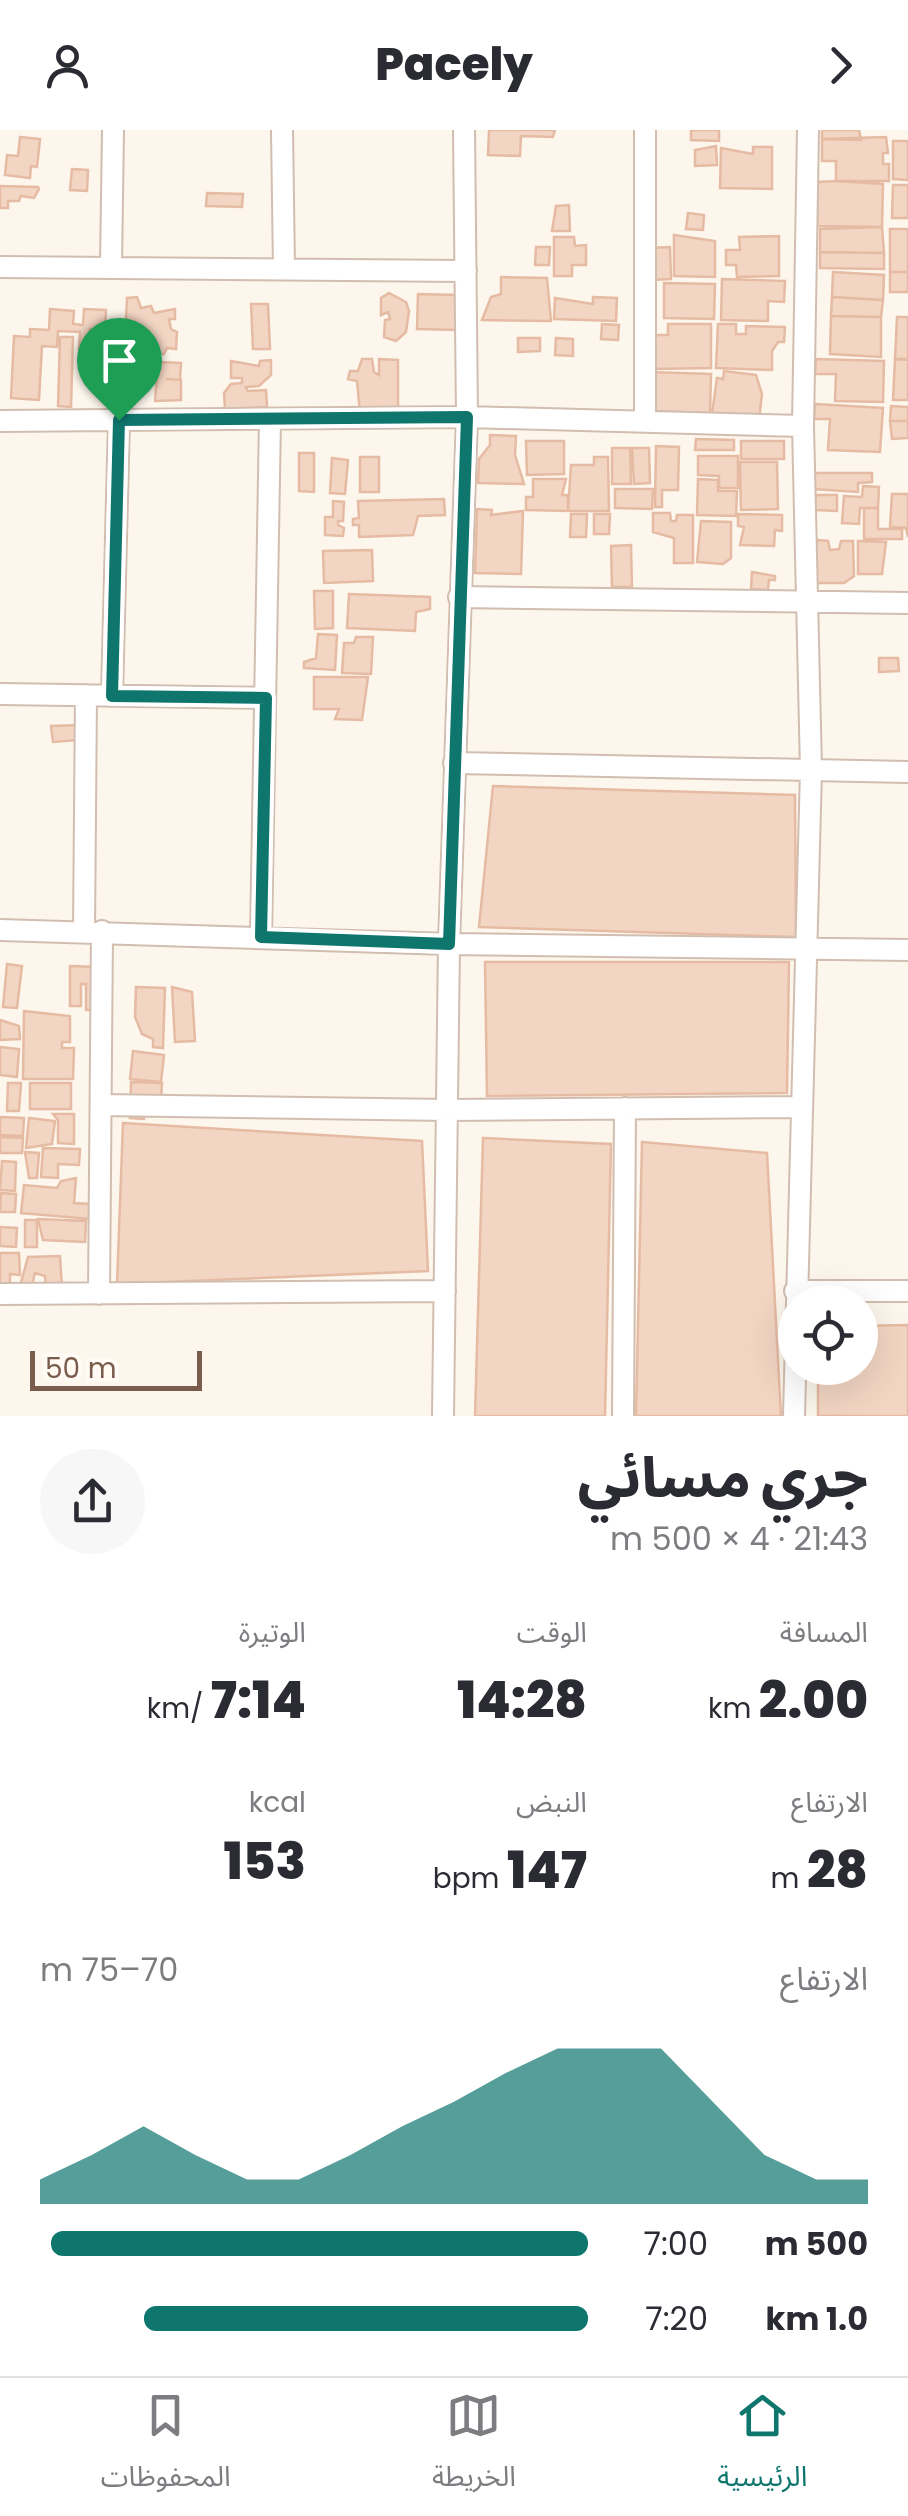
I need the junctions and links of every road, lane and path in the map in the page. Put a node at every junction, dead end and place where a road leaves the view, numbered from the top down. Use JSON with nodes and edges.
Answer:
{"nodes":[{"id":1,"x":113,"y":130,"type":"edge"},
{"id":2,"x":282,"y":130,"type":"edge"},
{"id":3,"x":464,"y":130,"type":"edge"},
{"id":4,"x":645,"y":130,"type":"edge"},
{"id":5,"x":808,"y":130,"type":"edge"},
{"id":6,"x":111,"y":265,"type":"junction"},
{"id":7,"x":0,"y":266,"type":"edge"},
{"id":8,"x":284,"y":269,"type":"junction"},
{"id":9,"x":466,"y":271,"type":"junction"},
{"id":10,"x":467,"y":417,"type":"junction"},
{"id":11,"x":270,"y":418,"type":"junction"},
{"id":12,"x":119,"y":420,"type":"junction"},
{"id":13,"x":0,"y":421,"type":"edge"},
{"id":14,"x":645,"y":421,"type":"junction"},
{"id":15,"x":803,"y":426,"type":"junction"},
{"id":16,"x":459,"y":597,"type":"junction"},
{"id":17,"x":805,"y":602,"type":"junction"},
{"id":18,"x":908,"y":602,"type":"edge"},
{"id":19,"x":0,"y":694,"type":"edge"},
{"id":20,"x":86,"y":695,"type":"junction"},
{"id":21,"x":112,"y":696,"type":"junction"},
{"id":22,"x":266,"y":698,"type":"junction"},
{"id":23,"x":454,"y":764,"type":"junction"},
{"id":24,"x":811,"y":770,"type":"junction"},
{"id":25,"x":908,"y":772,"type":"edge"},
{"id":26,"x":0,"y":930,"type":"edge"},
{"id":27,"x":93,"y":931,"type":"junction"},
{"id":28,"x":261,"y":937,"type":"junction"},
{"id":29,"x":449,"y":944,"type":"junction"},
{"id":30,"x":807,"y":950,"type":"junction"},
{"id":31,"x":908,"y":950,"type":"edge"},
{"id":32,"x":102,"y":1105,"type":"junction"},
{"id":33,"x":799,"y":1107,"type":"junction"},
{"id":34,"x":625,"y":1108,"type":"junction"},
{"id":35,"x":447,"y":1110,"type":"junction"},
{"id":36,"x":794,"y":1285,"type":"edge"},
{"id":37,"x":445,"y":1291,"type":"junction"},
{"id":38,"x":878,"y":1291,"type":"edge"},
{"id":39,"x":908,"y":1291,"type":"edge"},
{"id":40,"x":0,"y":1294,"type":"edge"},
{"id":41,"x":99,"y":1294,"type":"junction"},
{"id":42,"x":794,"y":1385,"type":"edge"},
{"id":43,"x":443,"y":1416,"type":"edge"},
{"id":44,"x":623,"y":1416,"type":"edge"},
{"id":45,"x":794,"y":1416,"type":"edge"}],
"edges":[{"from":1,"to":6,"type":"street"},
{"from":2,"to":8,"type":"street"},
{"from":3,"to":9,"type":"street"},
{"from":4,"to":14,"type":"street"},
{"from":5,"to":15,"type":"street"},
{"from":6,"to":7,"type":"street"},
{"from":6,"to":8,"type":"street"},
{"from":8,"to":9,"type":"street"},
{"from":9,"to":10,"type":"street"},
{"from":10,"to":11,"type":"street"},
{"from":10,"to":14,"type":"street"},
{"from":10,"to":16,"type":"street"},
{"from":11,"to":12,"type":"street"},
{"from":11,"to":22,"type":"street"},
{"from":12,"to":13,"type":"street"},
{"from":12,"to":21,"type":"street"},
{"from":14,"to":15,"type":"street"},
{"from":15,"to":17,"type":"street"},
{"from":16,"to":17,"type":"street"},
{"from":16,"to":23,"type":"street"},
{"from":17,"to":18,"type":"street"},
{"from":17,"to":24,"type":"street"},
{"from":19,"to":20,"type":"street"},
{"from":20,"to":21,"type":"street"},
{"from":20,"to":27,"type":"street"},
{"from":21,"to":22,"type":"street"},
{"from":22,"to":28,"type":"street"},
{"from":23,"to":24,"type":"street"},
{"from":23,"to":29,"type":"street"},
{"from":24,"to":25,"type":"street"},
{"from":24,"to":30,"type":"street"},
{"from":26,"to":27,"type":"street"},
{"from":27,"to":28,"type":"street"},
{"from":27,"to":32,"type":"street"},
{"from":28,"to":29,"type":"street"},
{"from":29,"to":30,"type":"street"},
{"from":29,"to":35,"type":"street"},
{"from":30,"to":31,"type":"street"},
{"from":30,"to":33,"type":"street"},
{"from":32,"to":35,"type":"street"},
{"from":32,"to":41,"type":"street"},
{"from":33,"to":34,"type":"street"},
{"from":33,"to":36,"type":"street"},
{"from":34,"to":35,"type":"street"},
{"from":34,"to":44,"type":"street"},
{"from":35,"to":37,"type":"street"},
{"from":37,"to":41,"type":"street"},
{"from":37,"to":43,"type":"street"},
{"from":38,"to":39,"type":"street"},
{"from":40,"to":41,"type":"street"},
{"from":42,"to":45,"type":"street"}]}
